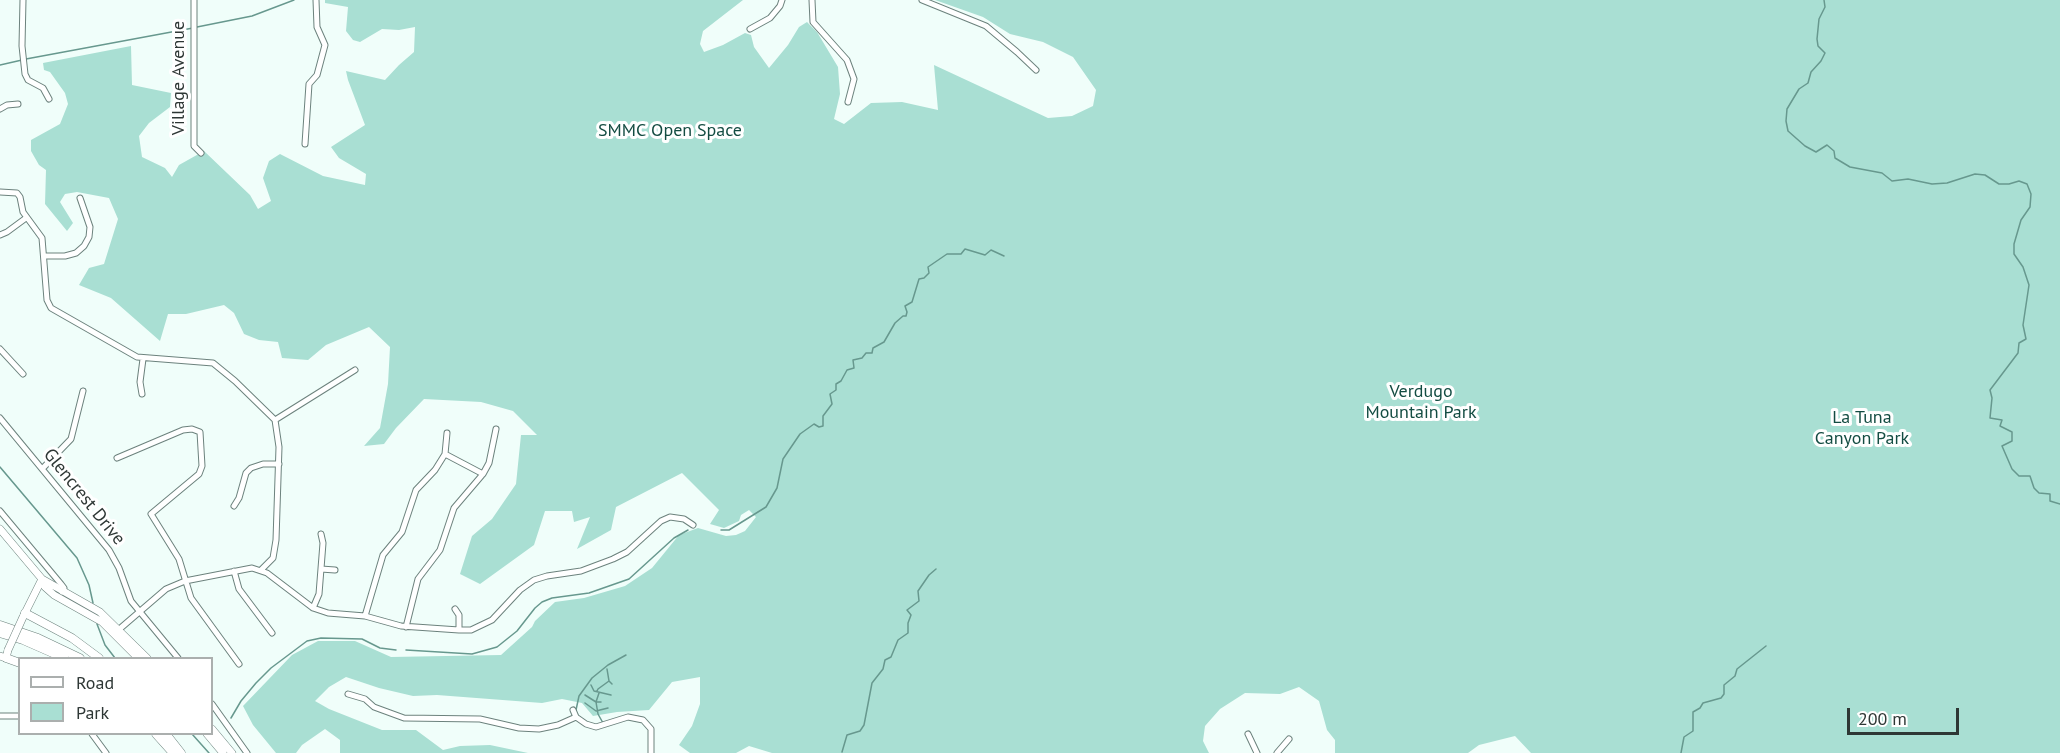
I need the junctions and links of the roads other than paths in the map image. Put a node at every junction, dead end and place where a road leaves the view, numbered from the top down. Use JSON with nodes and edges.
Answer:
{"nodes":[{"id":1,"x":23,"y":0,"type":"edge"},
{"id":2,"x":194,"y":0,"type":"edge"},
{"id":3,"x":316,"y":0,"type":"edge"},
{"id":4,"x":782,"y":0,"type":"edge"},
{"id":5,"x":812,"y":0,"type":"edge"},
{"id":6,"x":922,"y":0,"type":"edge"},
{"id":7,"x":750,"y":28,"type":"dead end"},
{"id":8,"x":1036,"y":70,"type":"dead end"},
{"id":9,"x":49,"y":99,"type":"dead end"},
{"id":10,"x":848,"y":102,"type":"dead end"},
{"id":11,"x":18,"y":104,"type":"dead end"},
{"id":12,"x":0,"y":109,"type":"edge"},
{"id":13,"x":305,"y":144,"type":"dead end"},
{"id":14,"x":201,"y":153,"type":"dead end"},
{"id":15,"x":0,"y":192,"type":"edge"},
{"id":16,"x":80,"y":198,"type":"dead end"},
{"id":17,"x":26,"y":218,"type":"junction"},
{"id":18,"x":0,"y":235,"type":"edge"},
{"id":19,"x":44,"y":256,"type":"junction"},
{"id":20,"x":0,"y":349,"type":"edge"},
{"id":21,"x":143,"y":359,"type":"junction"},
{"id":22,"x":355,"y":370,"type":"dead end"},
{"id":23,"x":23,"y":374,"type":"dead end"},
{"id":24,"x":83,"y":391,"type":"dead end"},
{"id":25,"x":142,"y":394,"type":"dead end"},
{"id":26,"x":0,"y":418,"type":"edge"},
{"id":27,"x":275,"y":420,"type":"junction"},
{"id":28,"x":496,"y":429,"type":"dead end"},
{"id":29,"x":447,"y":433,"type":"dead end"},
{"id":30,"x":445,"y":454,"type":"junction"},
{"id":31,"x":117,"y":458,"type":"dead end"},
{"id":32,"x":279,"y":464,"type":"junction"},
{"id":33,"x":42,"y":469,"type":"junction"},
{"id":34,"x":483,"y":474,"type":"junction"},
{"id":35,"x":234,"y":506,"type":"dead end"},
{"id":36,"x":0,"y":511,"type":"edge"},
{"id":37,"x":693,"y":525,"type":"dead end"},
{"id":38,"x":0,"y":529,"type":"edge"},
{"id":39,"x":321,"y":534,"type":"dead end"},
{"id":40,"x":48,"y":569,"type":"junction"},
{"id":41,"x":321,"y":569,"type":"junction"},
{"id":42,"x":261,"y":570,"type":"junction"},
{"id":43,"x":335,"y":570,"type":"dead end"},
{"id":44,"x":234,"y":571,"type":"junction"},
{"id":45,"x":42,"y":579,"type":"junction"},
{"id":46,"x":186,"y":581,"type":"junction"},
{"id":47,"x":62,"y":592,"type":"junction"},
{"id":48,"x":313,"y":608,"type":"junction"},
{"id":49,"x":455,"y":609,"type":"dead end"},
{"id":50,"x":140,"y":611,"type":"junction"},
{"id":51,"x":24,"y":615,"type":"junction"},
{"id":52,"x":365,"y":616,"type":"junction"},
{"id":53,"x":0,"y":625,"type":"edge"},
{"id":54,"x":406,"y":627,"type":"junction"},
{"id":55,"x":459,"y":630,"type":"junction"},
{"id":56,"x":117,"y":631,"type":"junction"},
{"id":57,"x":0,"y":633,"type":"edge"},
{"id":58,"x":272,"y":633,"type":"dead end"},
{"id":59,"x":5,"y":655,"type":"edge"},
{"id":60,"x":54,"y":657,"type":"edge"},
{"id":61,"x":62,"y":657,"type":"edge"},
{"id":62,"x":69,"y":657,"type":"edge"},
{"id":63,"x":78,"y":657,"type":"edge"},
{"id":64,"x":98,"y":657,"type":"edge"},
{"id":65,"x":137,"y":657,"type":"edge"},
{"id":66,"x":146,"y":657,"type":"edge"},
{"id":67,"x":177,"y":657,"type":"edge"},
{"id":68,"x":239,"y":664,"type":"dead end"},
{"id":69,"x":348,"y":694,"type":"dead end"},
{"id":70,"x":213,"y":705,"type":"edge"},
{"id":71,"x":573,"y":710,"type":"dead end"},
{"id":72,"x":0,"y":716,"type":"edge"},
{"id":73,"x":18,"y":716,"type":"edge"},
{"id":74,"x":576,"y":717,"type":"junction"},
{"id":75,"x":213,"y":730,"type":"edge"},
{"id":76,"x":1248,"y":734,"type":"dead end"},
{"id":77,"x":157,"y":735,"type":"edge"},
{"id":78,"x":165,"y":735,"type":"edge"},
{"id":79,"x":172,"y":735,"type":"edge"},
{"id":80,"x":208,"y":735,"type":"edge"},
{"id":81,"x":94,"y":736,"type":"edge"},
{"id":82,"x":1289,"y":739,"type":"dead end"},
{"id":83,"x":106,"y":753,"type":"edge"},
{"id":84,"x":173,"y":753,"type":"edge"},
{"id":85,"x":180,"y":753,"type":"edge"},
{"id":86,"x":187,"y":753,"type":"edge"},
{"id":87,"x":223,"y":753,"type":"edge"},
{"id":88,"x":232,"y":753,"type":"edge"},
{"id":89,"x":247,"y":753,"type":"edge"},
{"id":90,"x":651,"y":753,"type":"edge"},
{"id":91,"x":1257,"y":753,"type":"edge"},
{"id":92,"x":1277,"y":753,"type":"edge"}],
"edges":[{"from":1,"to":9,"type":"street"},
{"from":2,"to":14,"type":"street","name":"Village Avenue"},
{"from":3,"to":13,"type":"street"},
{"from":4,"to":7,"type":"street"},
{"from":5,"to":10,"type":"street"},
{"from":6,"to":8,"type":"street"},
{"from":11,"to":12,"type":"street"},
{"from":15,"to":17,"type":"street"},
{"from":16,"to":19,"type":"street"},
{"from":17,"to":18,"type":"street"},
{"from":17,"to":19,"type":"street"},
{"from":19,"to":21,"type":"street"},
{"from":20,"to":23,"type":"street"},
{"from":21,"to":25,"type":"street"},
{"from":21,"to":27,"type":"street"},
{"from":22,"to":27,"type":"street"},
{"from":24,"to":33,"type":"street"},
{"from":26,"to":33,"type":"street","name":"Glencrest Drive"},
{"from":27,"to":32,"type":"street"},
{"from":28,"to":34,"type":"street"},
{"from":29,"to":30,"type":"street"},
{"from":30,"to":34,"type":"street"},
{"from":30,"to":52,"type":"street"},
{"from":31,"to":46,"type":"street"},
{"from":32,"to":35,"type":"street"},
{"from":32,"to":42,"type":"street"},
{"from":33,"to":50,"type":"street","name":"Glencrest Drive"},
{"from":34,"to":54,"type":"street"},
{"from":36,"to":40,"type":"street"},
{"from":37,"to":55,"type":"street"},
{"from":38,"to":45,"type":"main road"},
{"from":39,"to":41,"type":"street"},
{"from":40,"to":45,"type":"street"},
{"from":40,"to":47,"type":"street"},
{"from":41,"to":43,"type":"street"},
{"from":41,"to":48,"type":"street"},
{"from":42,"to":44,"type":"street"},
{"from":42,"to":48,"type":"street"},
{"from":44,"to":46,"type":"street"},
{"from":44,"to":58,"type":"street"},
{"from":45,"to":47,"type":"main road"},
{"from":45,"to":51,"type":"main road"},
{"from":45,"to":56,"type":"main road"},
{"from":46,"to":50,"type":"street"},
{"from":46,"to":68,"type":"street"},
{"from":47,"to":56,"type":"main road"},
{"from":48,"to":52,"type":"street"},
{"from":49,"to":55,"type":"street"},
{"from":50,"to":56,"type":"street"},
{"from":50,"to":67,"type":"street","name":"Glencrest Drive"},
{"from":51,"to":59,"type":"main road","bridge":true},
{"from":51,"to":64,"type":"highway"},
{"from":52,"to":54,"type":"street"},
{"from":53,"to":63,"type":"highway"},
{"from":54,"to":55,"type":"street"},
{"from":56,"to":65,"type":"main road"},
{"from":56,"to":66,"type":"main road"},
{"from":57,"to":60,"type":"highway"},
{"from":57,"to":61,"type":"highway"},
{"from":57,"to":62,"type":"highway"},
{"from":69,"to":74,"type":"street"},
{"from":70,"to":89,"type":"street"},
{"from":71,"to":74,"type":"street"},
{"from":72,"to":73,"type":"street"},
{"from":74,"to":90,"type":"street"},
{"from":75,"to":88,"type":"main road"},
{"from":76,"to":91,"type":"street"},
{"from":77,"to":84,"type":"highway"},
{"from":78,"to":85,"type":"highway"},
{"from":79,"to":86,"type":"highway"},
{"from":80,"to":87,"type":"main road"},
{"from":81,"to":83,"type":"street"},
{"from":82,"to":92,"type":"street"}]}
